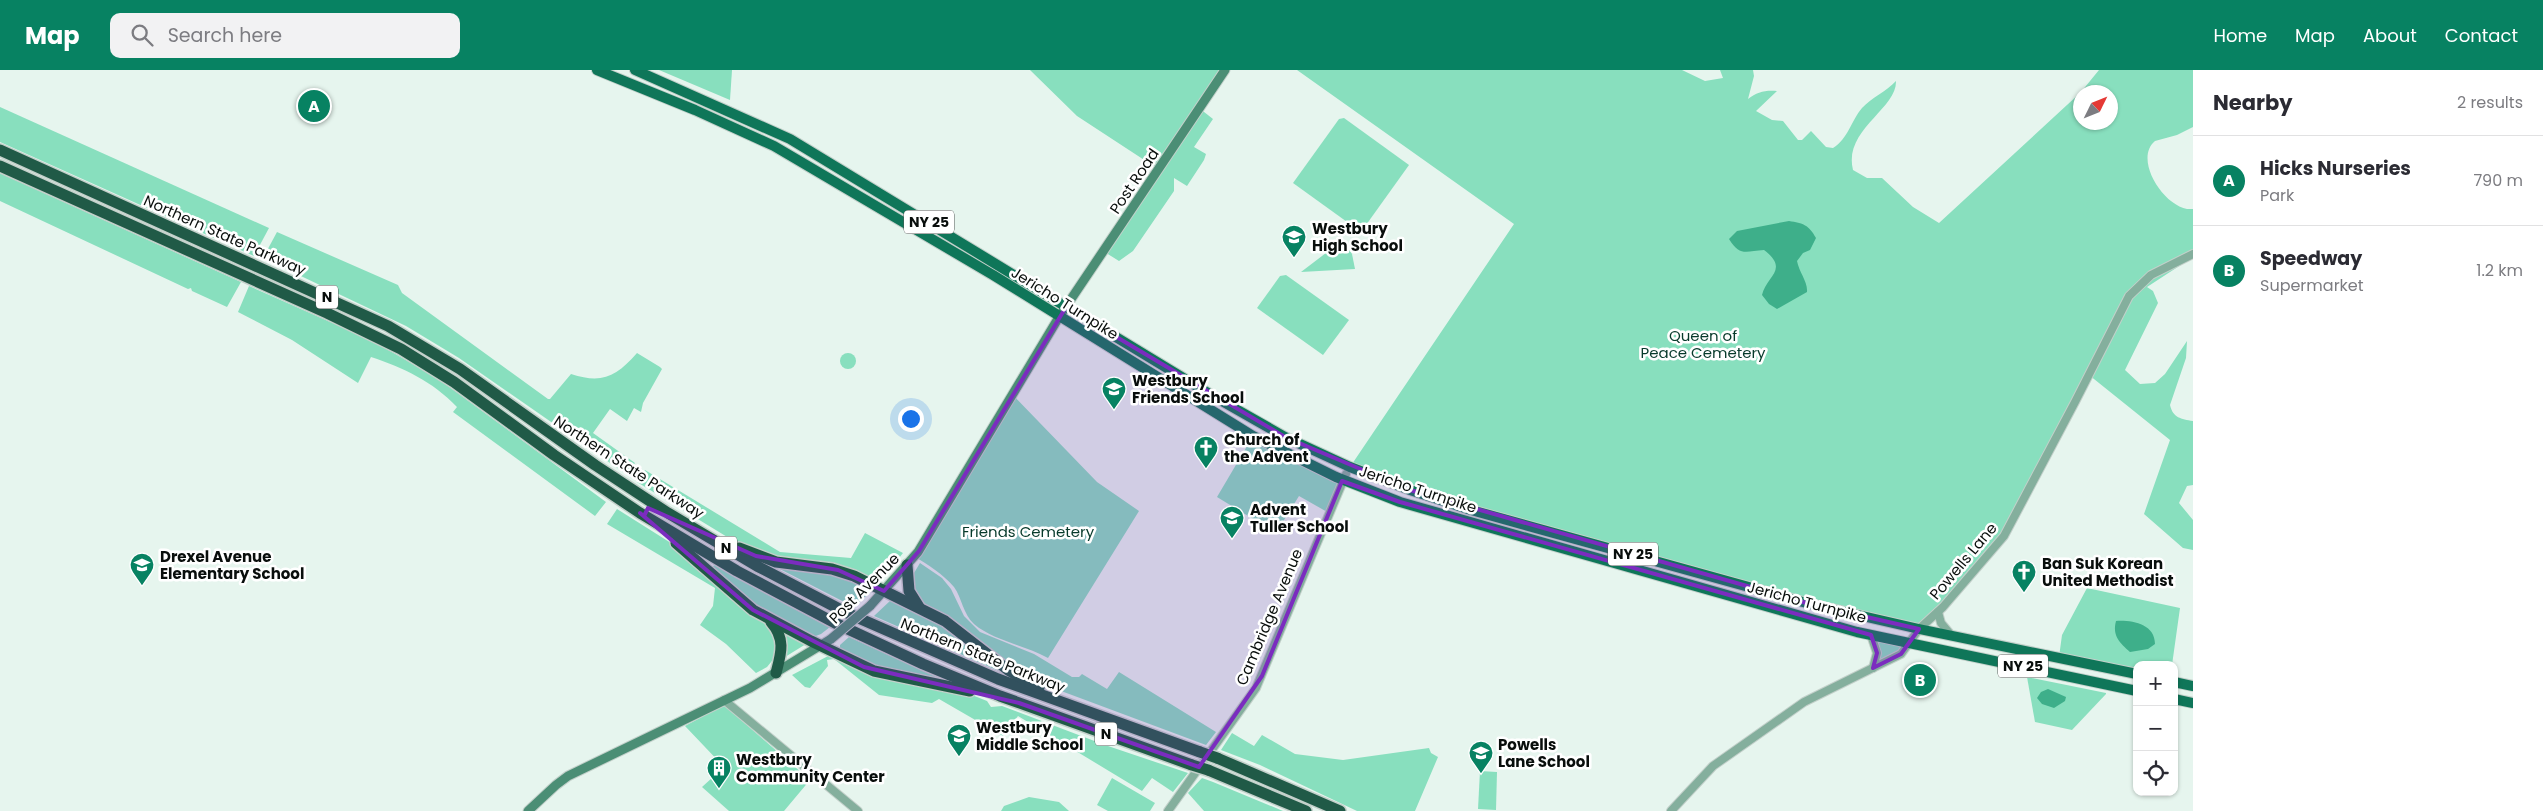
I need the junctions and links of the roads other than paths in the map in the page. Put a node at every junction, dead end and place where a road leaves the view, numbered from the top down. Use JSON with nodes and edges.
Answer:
{"nodes":[{"id":1,"x":597,"y":70,"type":"edge"},
{"id":2,"x":635,"y":70,"type":"edge"},
{"id":3,"x":1225,"y":70,"type":"edge"},
{"id":4,"x":0,"y":150,"type":"edge"},
{"id":5,"x":0,"y":166,"type":"edge"},
{"id":6,"x":2193,"y":254,"type":"edge"},
{"id":7,"x":1066,"y":307,"type":"junction"},
{"id":8,"x":1059,"y":317,"type":"junction"},
{"id":9,"x":1212,"y":396,"type":"junction"},
{"id":10,"x":1205,"y":408,"type":"junction"},
{"id":11,"x":1344,"y":477,"type":"junction"},
{"id":12,"x":640,"y":513,"type":"junction"},
{"id":13,"x":685,"y":524,"type":"junction"},
{"id":14,"x":907,"y":565,"type":"junction"},
{"id":15,"x":884,"y":591,"type":"junction"},
{"id":16,"x":920,"y":608,"type":"junction"},
{"id":17,"x":1938,"y":612,"type":"junction"},
{"id":18,"x":770,"y":621,"type":"junction"},
{"id":19,"x":1918,"y":629,"type":"junction"},
{"id":20,"x":1871,"y":635,"type":"junction"},
{"id":21,"x":1951,"y":635,"type":"junction"},
{"id":22,"x":1909,"y":644,"type":"junction"},
{"id":23,"x":821,"y":646,"type":"junction"},
{"id":24,"x":1873,"y":668,"type":"junction"},
{"id":25,"x":776,"y":673,"type":"junction"},
{"id":26,"x":2133,"y":673,"type":"edge"},
{"id":27,"x":2178,"y":683,"type":"edge"},
{"id":28,"x":2193,"y":686,"type":"edge"},
{"id":29,"x":2133,"y":690,"type":"edge"},
{"id":30,"x":2178,"y":699,"type":"edge"},
{"id":31,"x":724,"y":700,"type":"junction"},
{"id":32,"x":2193,"y":702,"type":"edge"},
{"id":33,"x":1019,"y":703,"type":"junction"},
{"id":34,"x":1076,"y":708,"type":"junction"},
{"id":35,"x":528,"y":811,"type":"edge"},
{"id":36,"x":858,"y":811,"type":"edge"},
{"id":37,"x":1168,"y":811,"type":"edge"},
{"id":38,"x":1306,"y":811,"type":"edge"},
{"id":39,"x":1340,"y":811,"type":"edge"},
{"id":40,"x":1671,"y":811,"type":"edge"}],
"edges":[{"from":1,"to":8,"type":"main road","name":"Jericho Turnpike","number":"NY 25"},
{"from":2,"to":7,"type":"main road","name":"Jericho Turnpike","number":"NY 25"},
{"from":3,"to":7,"type":"main road","name":"Post Road"},
{"from":4,"to":13,"type":"highway","name":"Northern State Parkway","number":"N"},
{"from":5,"to":12,"type":"highway","name":"Northern State Parkway","number":"N"},
{"from":6,"to":17,"type":"street","name":"Powells Lane"},
{"from":7,"to":8,"type":"main road","name":"Post Avenue"},
{"from":7,"to":9,"type":"main road","name":"Jericho Turnpike","number":"NY 25"},
{"from":8,"to":10,"type":"main road","name":"Jericho Turnpike","number":"NY 25"},
{"from":8,"to":14,"type":"main road","name":"Post Avenue"},
{"from":9,"to":10,"type":"main road"},
{"from":9,"to":19,"type":"main road","name":"Jericho Turnpike","number":"NY 25"},
{"from":10,"to":11,"type":"main road","name":"Jericho Turnpike","number":"NY 25"},
{"from":11,"to":20,"type":"main road","name":"Jericho Turnpike","number":"NY 25"},
{"from":11,"to":37,"type":"street","name":"Cambridge Avenue"},
{"from":12,"to":18,"type":"highway"},
{"from":12,"to":33,"type":"highway","name":"Northern State Parkway","number":"N"},
{"from":13,"to":15,"type":"highway"},
{"from":13,"to":34,"type":"highway","name":"Northern State Parkway","number":"N"},
{"from":14,"to":15,"type":"main road","name":"Post Avenue"},
{"from":14,"to":16,"type":"highway"},
{"from":15,"to":16,"type":"highway"},
{"from":15,"to":23,"type":"main road","name":"Post Avenue","bridge":true},
{"from":16,"to":34,"type":"highway"},
{"from":17,"to":19,"type":"street","name":"Powells Lane"},
{"from":17,"to":21,"type":"street"},
{"from":18,"to":23,"type":"highway"},
{"from":18,"to":25,"type":"highway"},
{"from":19,"to":21,"type":"main road","name":"Jericho Turnpike","number":"NY 25"},
{"from":19,"to":22,"type":"street","name":"Powells Lane"},
{"from":20,"to":22,"type":"main road","name":"Jericho Turnpike","number":"NY 25"},
{"from":20,"to":24,"type":"street"},
{"from":21,"to":26,"type":"main road","name":"Jericho Turnpike","number":"NY 25"},
{"from":22,"to":24,"type":"street","name":"Powells Lane"},
{"from":22,"to":29,"type":"main road","name":"Jericho Turnpike","number":"NY 25"},
{"from":23,"to":25,"type":"main road","name":"Post Avenue"},
{"from":23,"to":33,"type":"highway"},
{"from":24,"to":40,"type":"street","name":"Powells Lane"},
{"from":25,"to":31,"type":"main road","name":"Post Avenue"},
{"from":27,"to":28,"type":"main road"},
{"from":30,"to":32,"type":"main road"},
{"from":31,"to":35,"type":"main road","name":"Post Avenue"},
{"from":31,"to":36,"type":"street"},
{"from":33,"to":38,"type":"highway","name":"Northern State Parkway","number":"N","bridge":true},
{"from":34,"to":39,"type":"highway","name":"Northern State Parkway","number":"N","bridge":true}]}
